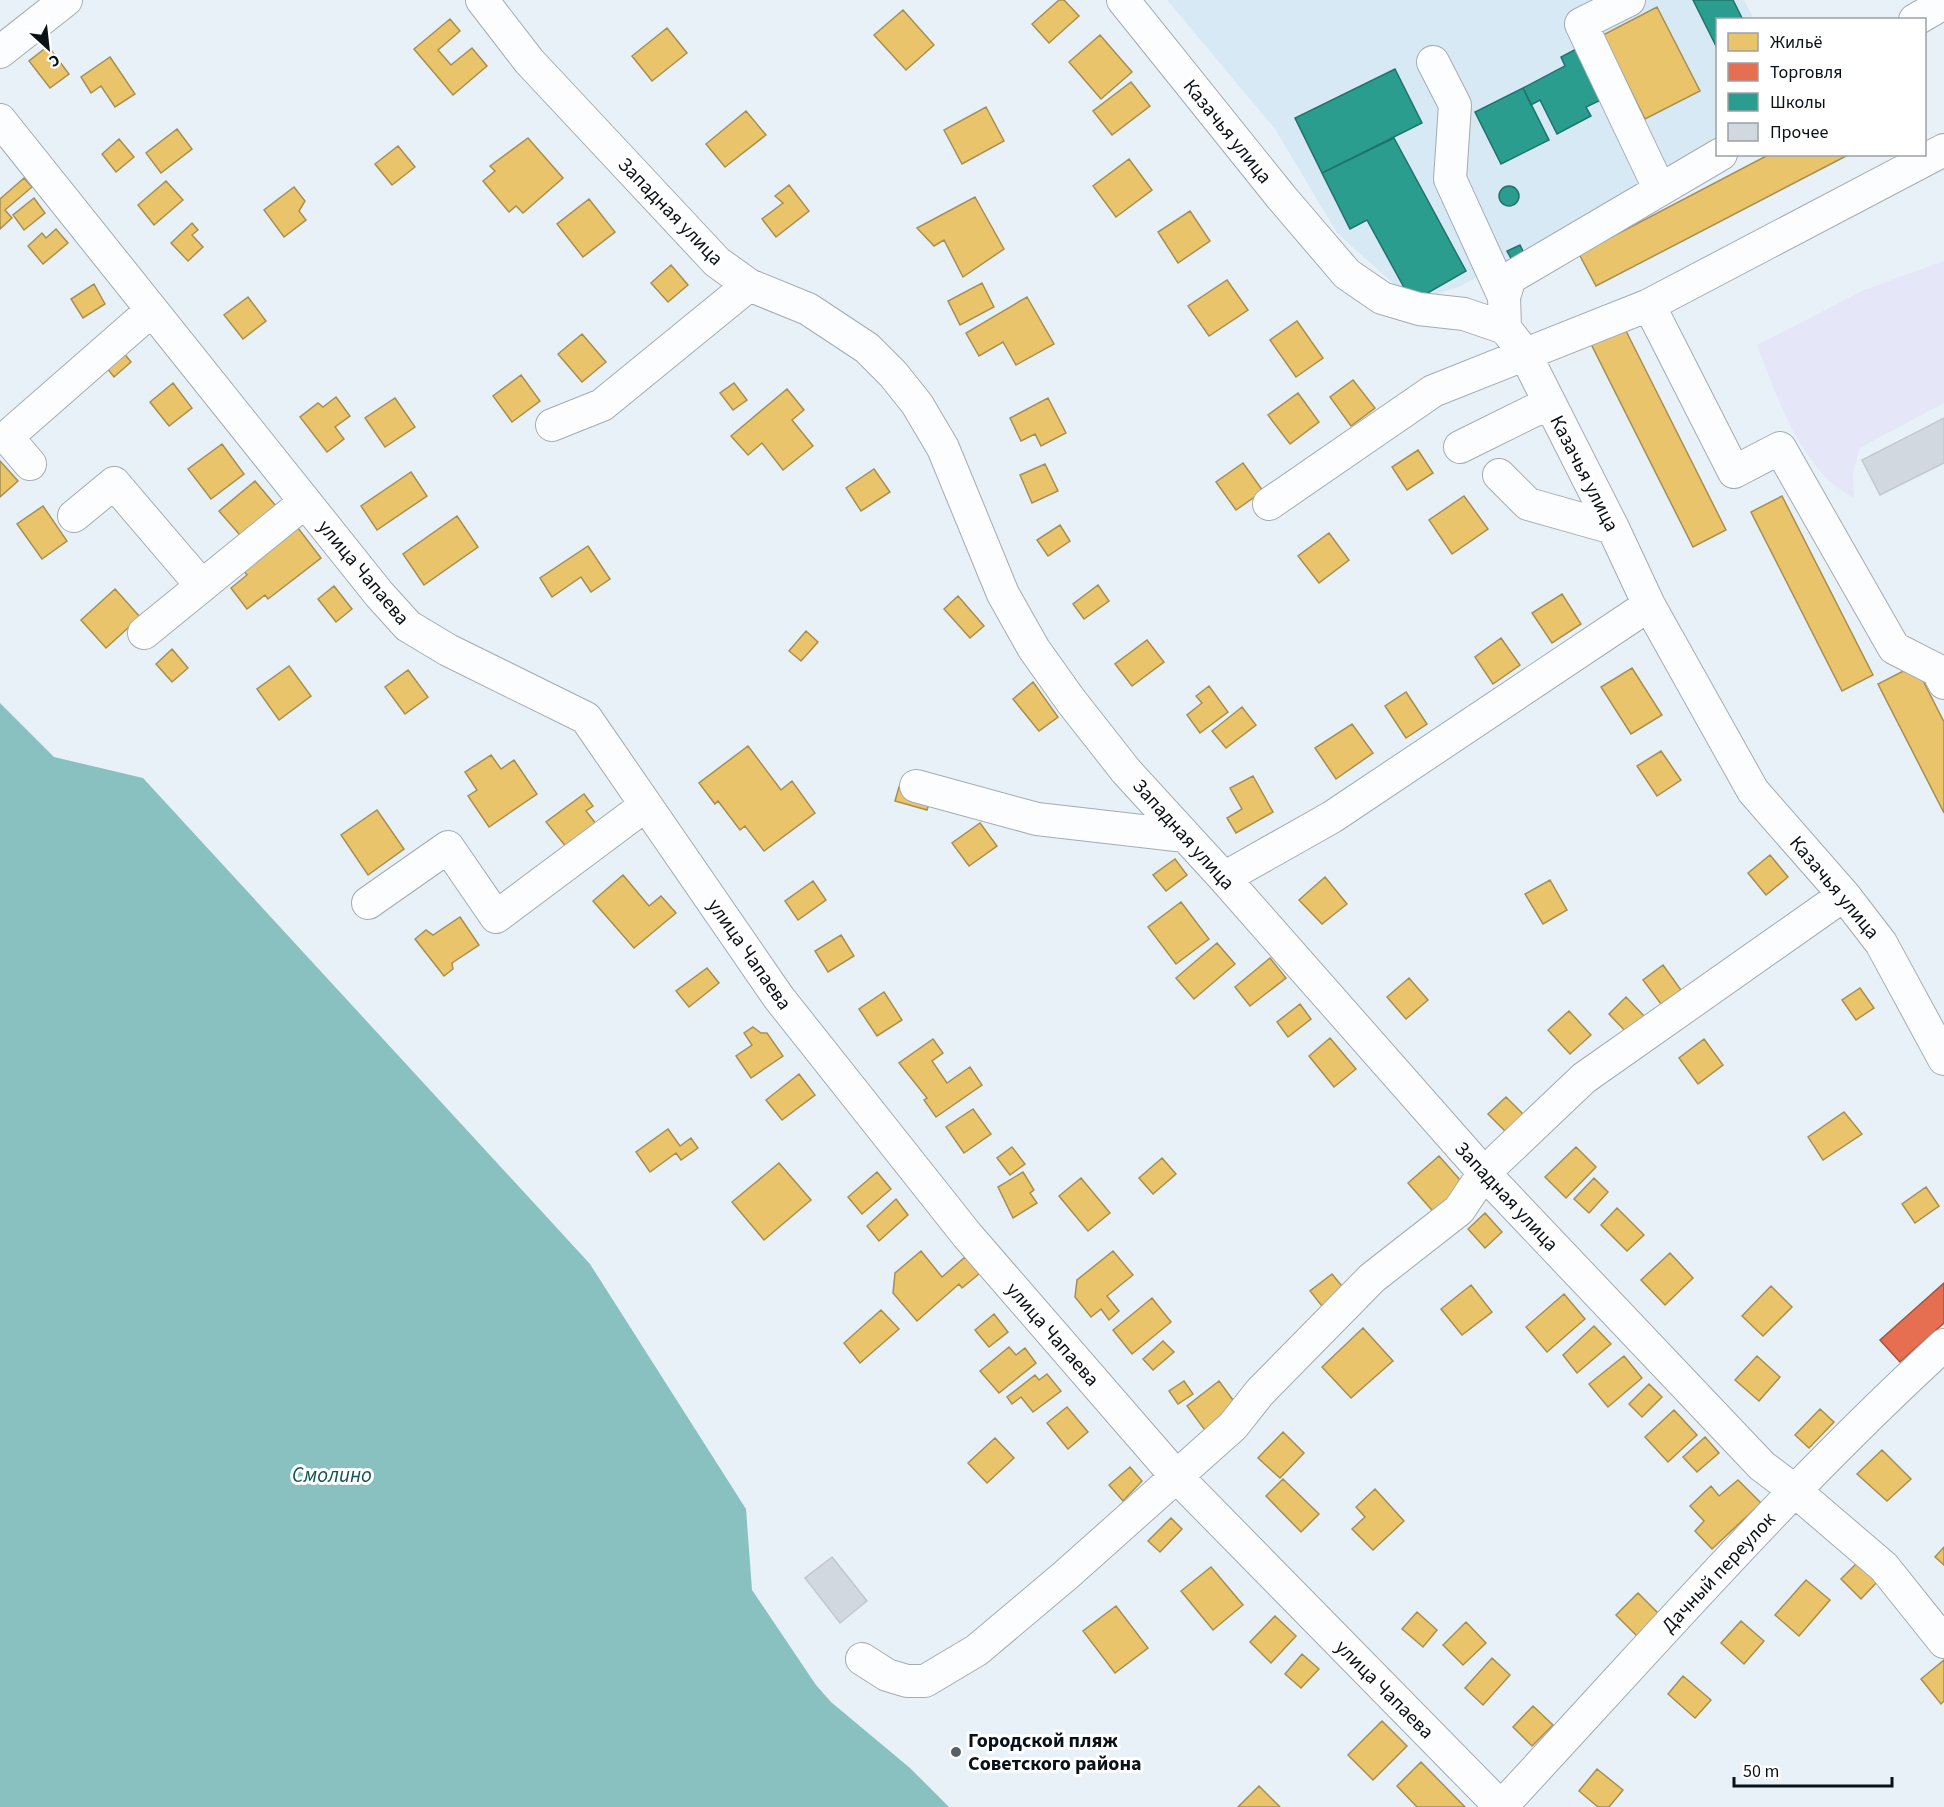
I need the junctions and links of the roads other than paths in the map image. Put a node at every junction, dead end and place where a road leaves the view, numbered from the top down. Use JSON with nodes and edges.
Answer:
{"nodes":[{"id":1,"x":66,"y":0,"type":"edge"},
{"id":2,"x":482,"y":0,"type":"edge"},
{"id":3,"x":1123,"y":0,"type":"edge"},
{"id":4,"x":1629,"y":0,"type":"edge"},
{"id":5,"x":1944,"y":3,"type":"edge"},
{"id":6,"x":1918,"y":18,"type":"edge"},
{"id":7,"x":0,"y":52,"type":"edge"},
{"id":8,"x":1433,"y":62,"type":"dead end"},
{"id":9,"x":0,"y":120,"type":"edge"},
{"id":10,"x":1944,"y":150,"type":"edge"},
{"id":11,"x":1718,"y":156,"type":"edge"},
{"id":12,"x":1660,"y":190,"type":"junction"},
{"id":13,"x":748,"y":285,"type":"junction"},
{"id":14,"x":1504,"y":297,"type":"junction"},
{"id":15,"x":1649,"y":305,"type":"junction"},
{"id":16,"x":152,"y":310,"type":"junction"},
{"id":17,"x":1505,"y":328,"type":"junction"},
{"id":18,"x":1525,"y":354,"type":"junction"},
{"id":19,"x":1549,"y":403,"type":"junction"},
{"id":20,"x":552,"y":425,"type":"dead end"},
{"id":21,"x":1460,"y":447,"type":"dead end"},
{"id":22,"x":30,"y":464,"type":"dead end"},
{"id":23,"x":1499,"y":475,"type":"dead end"},
{"id":24,"x":305,"y":502,"type":"junction"},
{"id":25,"x":1269,"y":504,"type":"dead end"},
{"id":26,"x":74,"y":516,"type":"dead end"},
{"id":27,"x":1613,"y":528,"type":"junction"},
{"id":28,"x":202,"y":586,"type":"junction"},
{"id":29,"x":1649,"y":605,"type":"junction"},
{"id":30,"x":144,"y":633,"type":"dead end"},
{"id":31,"x":1942,"y":674,"type":"edge"},
{"id":32,"x":916,"y":786,"type":"dead end"},
{"id":33,"x":646,"y":805,"type":"junction"},
{"id":34,"x":1185,"y":836,"type":"junction"},
{"id":35,"x":1224,"y":878,"type":"junction"},
{"id":36,"x":1844,"y":895,"type":"junction"},
{"id":37,"x":368,"y":903,"type":"dead end"},
{"id":38,"x":1944,"y":1059,"type":"edge"},
{"id":39,"x":1484,"y":1173,"type":"junction"},
{"id":40,"x":1944,"y":1345,"type":"edge"},
{"id":41,"x":1176,"y":1476,"type":"junction"},
{"id":42,"x":1794,"y":1490,"type":"junction"},
{"id":43,"x":1944,"y":1642,"type":"edge"},
{"id":44,"x":862,"y":1659,"type":"dead end"},
{"id":45,"x":1501,"y":1807,"type":"edge"}],
"edges":[{"from":1,"to":7,"type":"street"},
{"from":2,"to":13,"type":"street","name":"Западная улица"},
{"from":3,"to":17,"type":"street","name":"Казачья улица"},
{"from":4,"to":12,"type":"street"},
{"from":5,"to":6,"type":"street"},
{"from":8,"to":14,"type":"street"},
{"from":9,"to":16,"type":"street","name":"улица Чапаева"},
{"from":10,"to":15,"type":"street"},
{"from":11,"to":12,"type":"street"},
{"from":12,"to":14,"type":"street"},
{"from":13,"to":20,"type":"street"},
{"from":13,"to":34,"type":"street","name":"Западная улица"},
{"from":14,"to":17,"type":"street"},
{"from":15,"to":18,"type":"street"},
{"from":15,"to":31,"type":"street"},
{"from":16,"to":22,"type":"street"},
{"from":16,"to":24,"type":"street","name":"улица Чапаева"},
{"from":17,"to":18,"type":"street","name":"Казачья улица"},
{"from":18,"to":19,"type":"street","name":"Казачья улица"},
{"from":18,"to":25,"type":"street"},
{"from":19,"to":21,"type":"street"},
{"from":19,"to":27,"type":"street","name":"Казачья улица"},
{"from":23,"to":27,"type":"street"},
{"from":24,"to":28,"type":"street"},
{"from":24,"to":33,"type":"street","name":"улица Чапаева"},
{"from":26,"to":28,"type":"street"},
{"from":27,"to":29,"type":"street","name":"Казачья улица"},
{"from":28,"to":30,"type":"street"},
{"from":29,"to":35,"type":"street"},
{"from":29,"to":36,"type":"street","name":"Казачья улица"},
{"from":32,"to":34,"type":"street"},
{"from":33,"to":37,"type":"street"},
{"from":33,"to":41,"type":"street","name":"улица Чапаева"},
{"from":34,"to":35,"type":"street","name":"Западная улица"},
{"from":35,"to":39,"type":"street","name":"Западная улица"},
{"from":36,"to":38,"type":"street","name":"Казачья улица"},
{"from":36,"to":39,"type":"street"},
{"from":39,"to":41,"type":"street"},
{"from":39,"to":42,"type":"street","name":"Западная улица"},
{"from":40,"to":42,"type":"street","name":"Дачный переулок"},
{"from":41,"to":44,"type":"street"},
{"from":41,"to":45,"type":"street","name":"улица Чапаева"},
{"from":42,"to":43,"type":"street","name":"Западная улица"},
{"from":42,"to":45,"type":"street","name":"Дачный переулок"}]}
